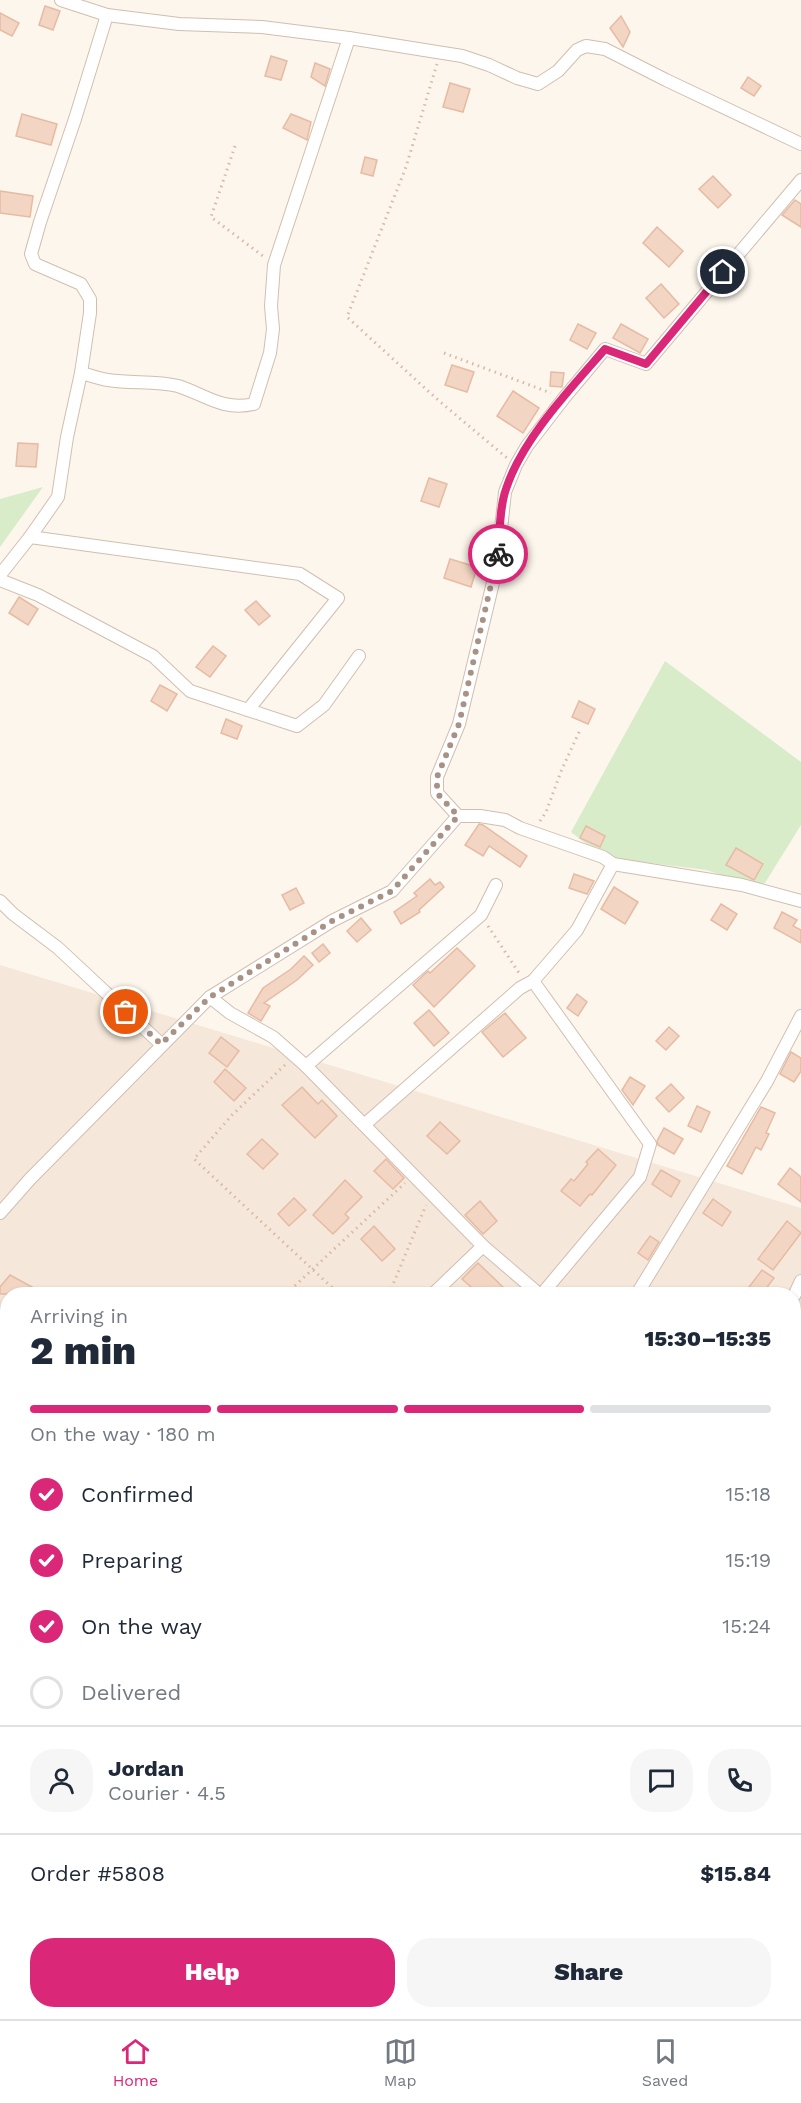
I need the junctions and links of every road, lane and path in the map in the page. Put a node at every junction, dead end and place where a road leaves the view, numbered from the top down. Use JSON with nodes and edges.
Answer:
{"nodes":[{"id":1,"x":61,"y":0,"type":"edge"},
{"id":2,"x":107,"y":15,"type":"junction"},
{"id":3,"x":349,"y":38,"type":"junction"},
{"id":4,"x":441,"y":53,"type":"junction"},
{"id":5,"x":801,"y":144,"type":"edge"},
{"id":6,"x":235,"y":146,"type":"dead end"},
{"id":7,"x":801,"y":180,"type":"edge"},
{"id":8,"x":274,"y":265,"type":"junction"},
{"id":9,"x":444,"y":353,"type":"dead end"},
{"id":10,"x":81,"y":373,"type":"junction"},
{"id":11,"x":564,"y":398,"type":"junction"},
{"id":12,"x":516,"y":465,"type":"junction"},
{"id":13,"x":30,"y":537,"type":"junction"},
{"id":14,"x":0,"y":575,"type":"edge"},
{"id":15,"x":0,"y":580,"type":"edge"},
{"id":16,"x":359,"y":656,"type":"dead end"},
{"id":17,"x":248,"y":710,"type":"junction"},
{"id":18,"x":581,"y":728,"type":"dead end"},
{"id":19,"x":458,"y":816,"type":"junction"},
{"id":20,"x":532,"y":832,"type":"junction"},
{"id":21,"x":613,"y":864,"type":"junction"},
{"id":22,"x":496,"y":885,"type":"dead end"},
{"id":23,"x":0,"y":901,"type":"edge"},
{"id":24,"x":801,"y":901,"type":"edge"},
{"id":25,"x":481,"y":915,"type":"junction"},
{"id":26,"x":530,"y":983,"type":"junction"},
{"id":27,"x":210,"y":997,"type":"junction"},
{"id":28,"x":801,"y":1016,"type":"edge"},
{"id":29,"x":161,"y":1044,"type":"junction"},
{"id":30,"x":295,"y":1056,"type":"junction"},
{"id":31,"x":306,"y":1066,"type":"junction"},
{"id":32,"x":364,"y":1125,"type":"junction"},
{"id":33,"x":414,"y":1175,"type":"junction"},
{"id":34,"x":431,"y":1192,"type":"junction"},
{"id":35,"x":0,"y":1213,"type":"edge"},
{"id":36,"x":483,"y":1246,"type":"junction"},
{"id":37,"x":312,"y":1269,"type":"junction"},
{"id":38,"x":293,"y":1287,"type":"edge"},
{"id":39,"x":331,"y":1287,"type":"edge"},
{"id":40,"x":392,"y":1287,"type":"edge"},
{"id":41,"x":440,"y":1287,"type":"edge"},
{"id":42,"x":532,"y":1287,"type":"edge"},
{"id":43,"x":546,"y":1287,"type":"edge"},
{"id":44,"x":641,"y":1287,"type":"edge"}],
"edges":[{"from":1,"to":2,"type":"street"},
{"from":2,"to":3,"type":"street"},
{"from":2,"to":10,"type":"street"},
{"from":3,"to":4,"type":"street"},
{"from":3,"to":8,"type":"street"},
{"from":4,"to":5,"type":"street"},
{"from":4,"to":12,"type":"path"},
{"from":6,"to":8,"type":"path"},
{"from":7,"to":11,"type":"street"},
{"from":8,"to":10,"type":"street"},
{"from":9,"to":11,"type":"path"},
{"from":10,"to":13,"type":"street"},
{"from":11,"to":12,"type":"street"},
{"from":12,"to":19,"type":"street"},
{"from":13,"to":14,"type":"street"},
{"from":13,"to":17,"type":"street"},
{"from":15,"to":17,"type":"street"},
{"from":16,"to":17,"type":"street"},
{"from":18,"to":20,"type":"path"},
{"from":19,"to":20,"type":"street"},
{"from":19,"to":27,"type":"street"},
{"from":20,"to":21,"type":"street"},
{"from":21,"to":24,"type":"street"},
{"from":21,"to":26,"type":"street"},
{"from":22,"to":25,"type":"street"},
{"from":23,"to":29,"type":"street"},
{"from":25,"to":26,"type":"path"},
{"from":25,"to":31,"type":"street"},
{"from":26,"to":32,"type":"street"},
{"from":26,"to":43,"type":"street"},
{"from":27,"to":29,"type":"street"},
{"from":27,"to":30,"type":"street"},
{"from":28,"to":44,"type":"street"},
{"from":29,"to":35,"type":"street"},
{"from":30,"to":31,"type":"street"},
{"from":30,"to":37,"type":"path"},
{"from":31,"to":32,"type":"street"},
{"from":32,"to":33,"type":"street"},
{"from":33,"to":34,"type":"street"},
{"from":33,"to":37,"type":"path"},
{"from":34,"to":36,"type":"street"},
{"from":34,"to":40,"type":"path"},
{"from":36,"to":41,"type":"street"},
{"from":36,"to":42,"type":"street"},
{"from":37,"to":38,"type":"path"},
{"from":37,"to":39,"type":"path"}]}
